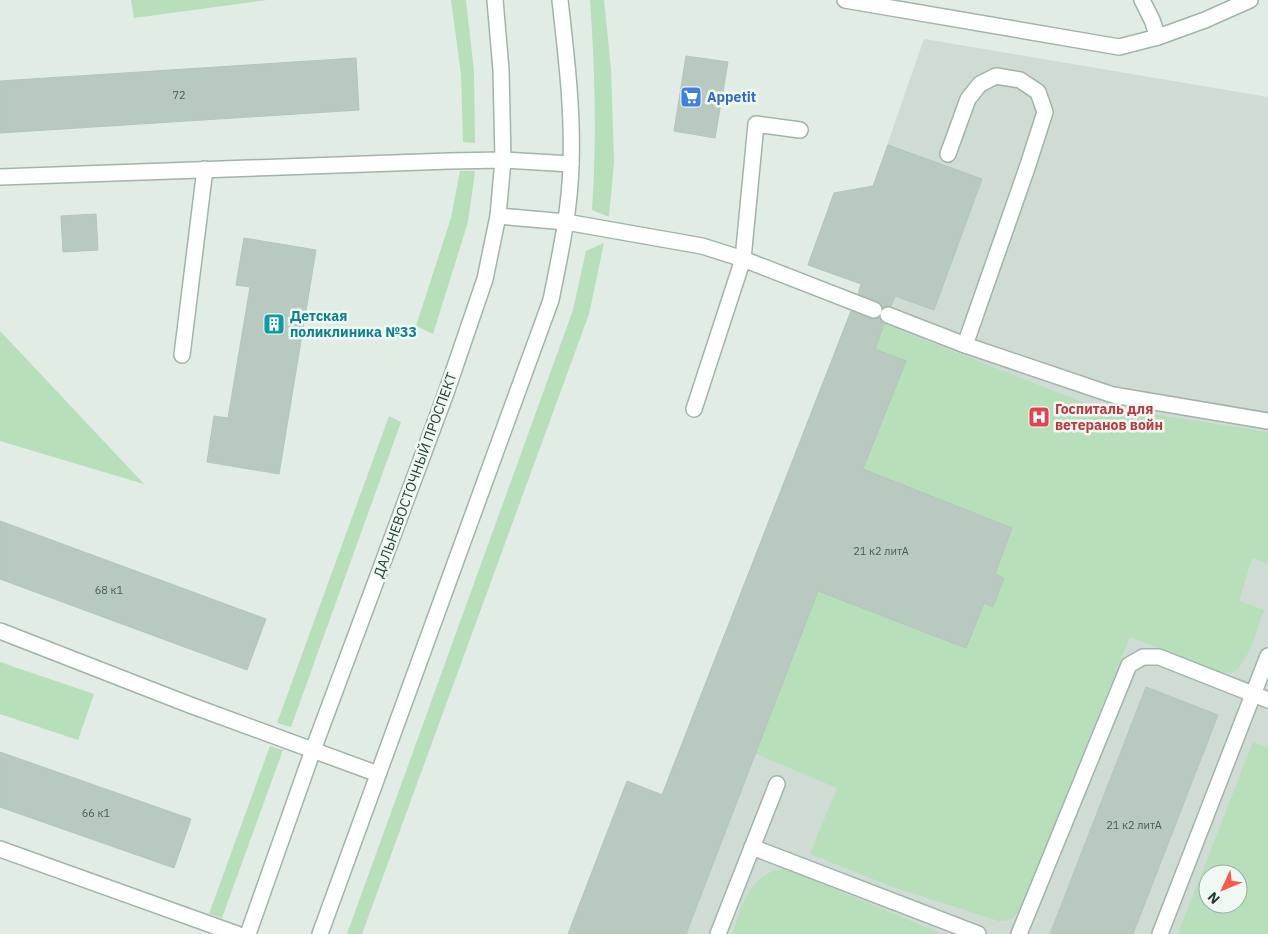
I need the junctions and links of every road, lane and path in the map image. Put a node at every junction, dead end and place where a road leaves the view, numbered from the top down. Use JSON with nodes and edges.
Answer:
{"nodes":[{"id":1,"x":495,"y":0,"type":"edge"},
{"id":2,"x":560,"y":0,"type":"edge"},
{"id":3,"x":845,"y":0,"type":"edge"},
{"id":4,"x":1142,"y":0,"type":"edge"},
{"id":5,"x":1250,"y":0,"type":"edge"},
{"id":6,"x":926,"y":6,"type":"edge"},
{"id":7,"x":1158,"y":37,"type":"junction"},
{"id":8,"x":800,"y":130,"type":"dead end"},
{"id":9,"x":948,"y":154,"type":"dead end"},
{"id":10,"x":503,"y":160,"type":"junction"},
{"id":11,"x":571,"y":164,"type":"junction"},
{"id":12,"x":205,"y":169,"type":"junction"},
{"id":13,"x":0,"y":177,"type":"edge"},
{"id":14,"x":498,"y":216,"type":"junction"},
{"id":15,"x":566,"y":222,"type":"junction"},
{"id":16,"x":743,"y":259,"type":"junction"},
{"id":17,"x":965,"y":345,"type":"junction"},
{"id":18,"x":182,"y":355,"type":"dead end"},
{"id":19,"x":694,"y":409,"type":"dead end"},
{"id":20,"x":1268,"y":421,"type":"edge"},
{"id":21,"x":0,"y":631,"type":"edge"},
{"id":22,"x":1268,"y":656,"type":"edge"},
{"id":23,"x":1261,"y":697,"type":"edge"},
{"id":24,"x":313,"y":750,"type":"junction"},
{"id":25,"x":378,"y":774,"type":"junction"},
{"id":26,"x":778,"y":784,"type":"dead end"},
{"id":27,"x":752,"y":847,"type":"junction"},
{"id":28,"x":0,"y":849,"type":"edge"},
{"id":29,"x":237,"y":934,"type":"edge"},
{"id":30,"x":248,"y":934,"type":"edge"},
{"id":31,"x":320,"y":934,"type":"edge"},
{"id":32,"x":718,"y":934,"type":"edge"},
{"id":33,"x":978,"y":934,"type":"edge"},
{"id":34,"x":1019,"y":934,"type":"edge"},
{"id":35,"x":1160,"y":934,"type":"edge"}],
"edges":[{"from":1,"to":10,"type":"street","name":"ДАЛЬНЕВОСТОЧНЫЙ ПРОСПЕКТ"},
{"from":2,"to":11,"type":"street"},
{"from":3,"to":6,"type":"street"},
{"from":4,"to":7,"type":"street"},
{"from":5,"to":7,"type":"street"},
{"from":6,"to":7,"type":"street"},
{"from":8,"to":16,"type":"street"},
{"from":9,"to":17,"type":"street"},
{"from":10,"to":11,"type":"street"},
{"from":10,"to":12,"type":"street"},
{"from":10,"to":14,"type":"street","name":"ДАЛЬНЕВОСТОЧНЫЙ ПРОСПЕКТ"},
{"from":11,"to":15,"type":"street"},
{"from":12,"to":13,"type":"street"},
{"from":12,"to":18,"type":"street"},
{"from":14,"to":15,"type":"street"},
{"from":14,"to":24,"type":"street","name":"ДАЛЬНЕВОСТОЧНЫЙ ПРОСПЕКТ"},
{"from":15,"to":16,"type":"street"},
{"from":15,"to":25,"type":"street"},
{"from":16,"to":17,"type":"street"},
{"from":16,"to":19,"type":"street"},
{"from":17,"to":20,"type":"street"},
{"from":21,"to":24,"type":"street"},
{"from":22,"to":23,"type":"street"},
{"from":23,"to":34,"type":"street"},
{"from":23,"to":35,"type":"street"},
{"from":24,"to":25,"type":"street"},
{"from":24,"to":30,"type":"street","name":"ДАЛЬНЕВОСТОЧНЫЙ ПРОСПЕКТ"},
{"from":25,"to":31,"type":"street"},
{"from":26,"to":27,"type":"street"},
{"from":27,"to":32,"type":"street"},
{"from":27,"to":33,"type":"street"},
{"from":28,"to":29,"type":"street"}]}
